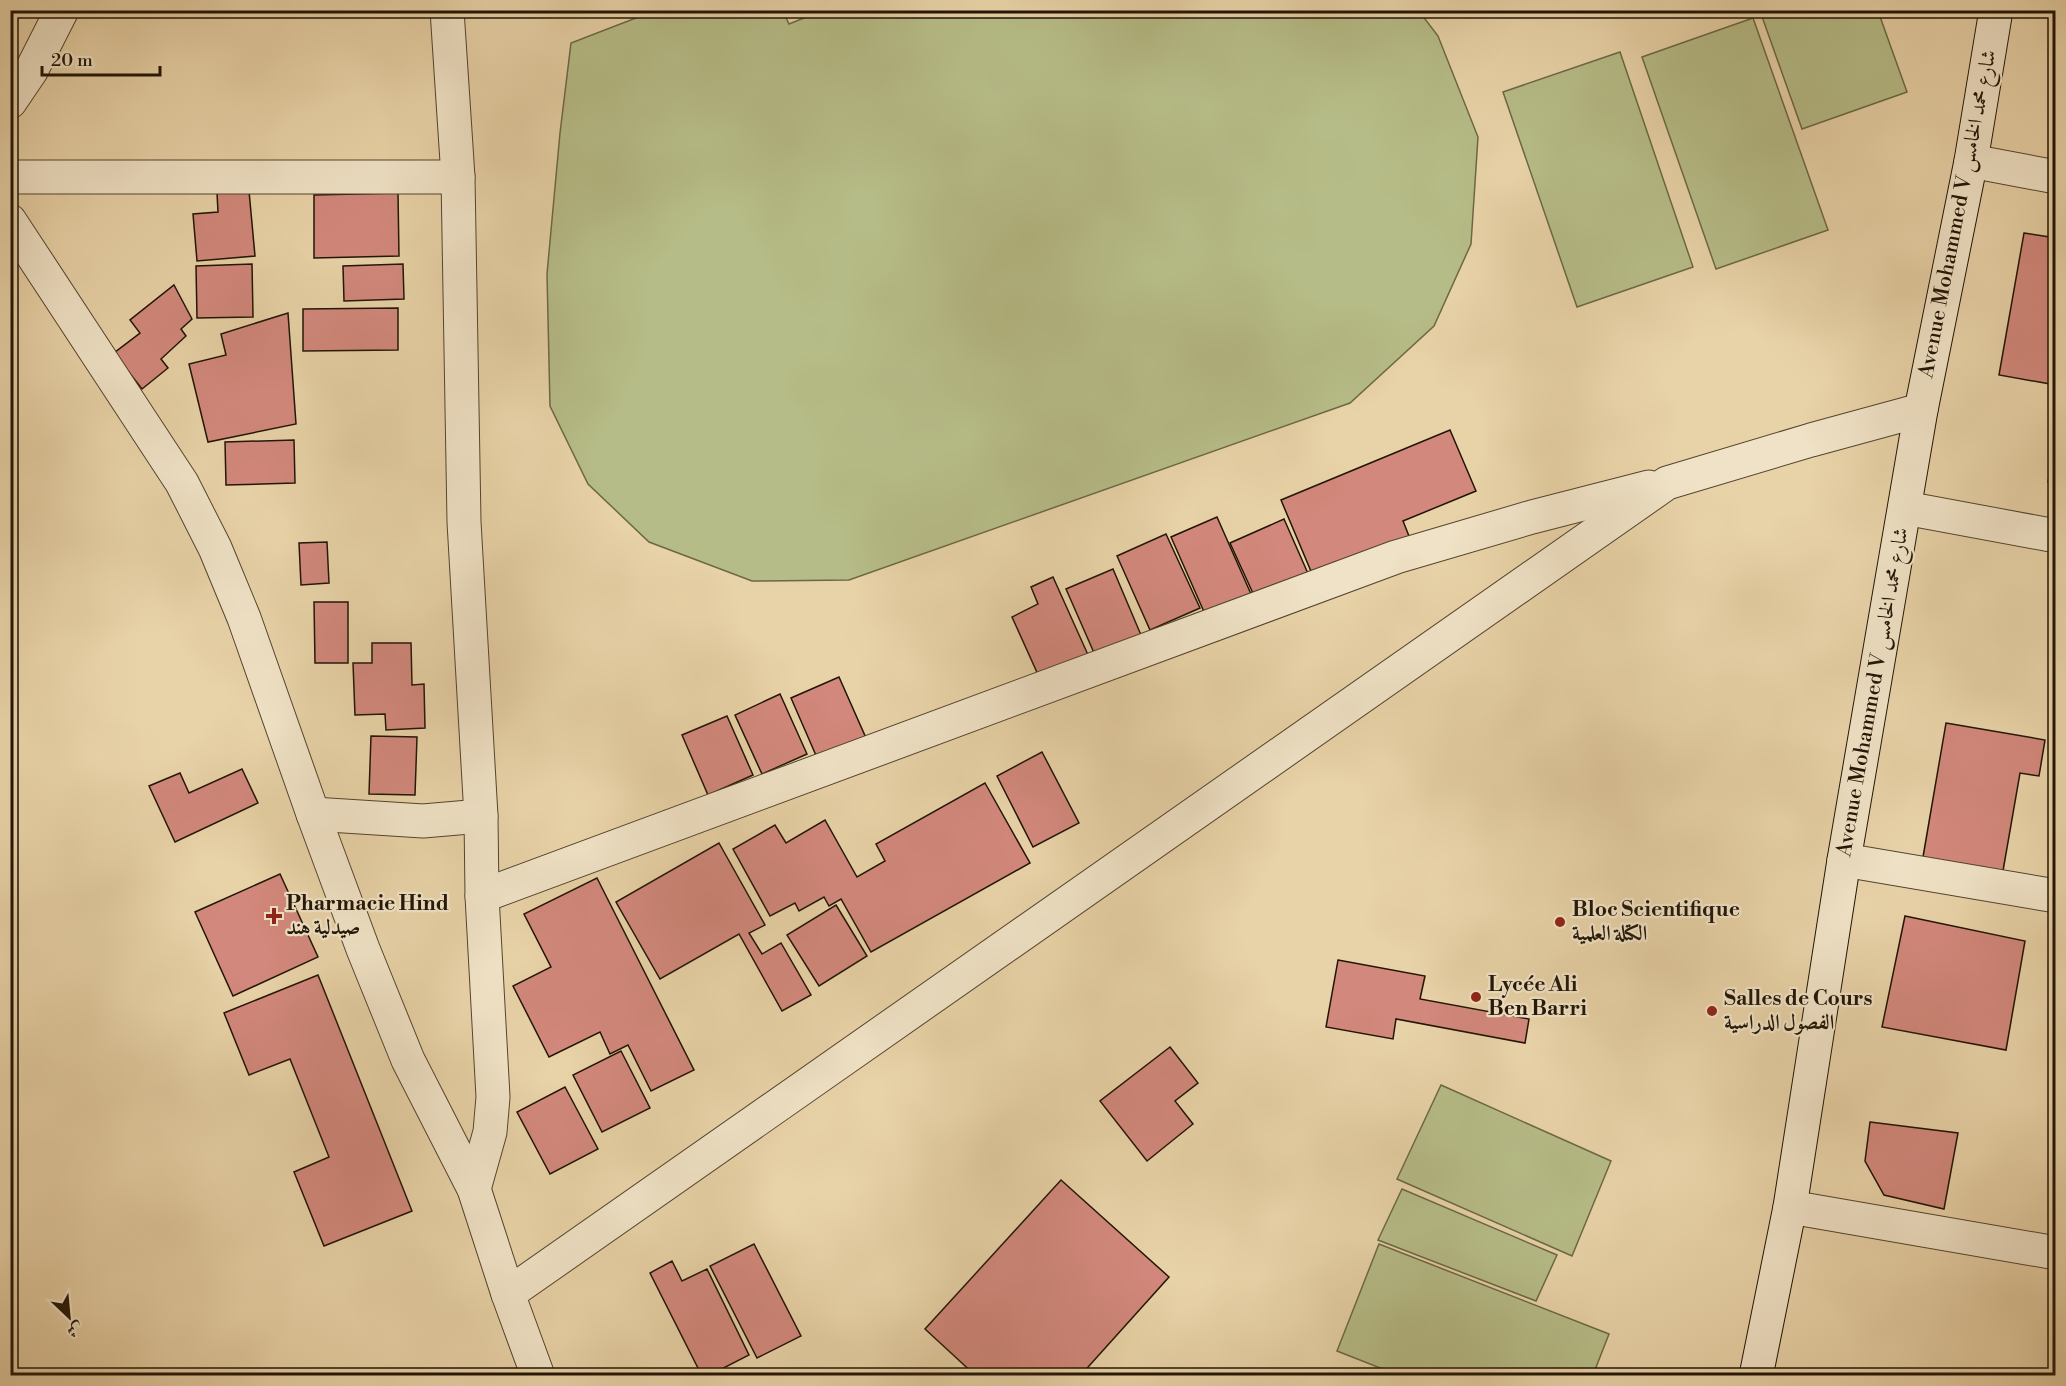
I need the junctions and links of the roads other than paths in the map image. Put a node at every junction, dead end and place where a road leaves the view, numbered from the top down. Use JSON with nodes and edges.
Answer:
{"nodes":[{"id":1,"x":62,"y":10,"type":"edge"},
{"id":2,"x":447,"y":10,"type":"edge"},
{"id":3,"x":1996,"y":10,"type":"edge"},
{"id":4,"x":10,"y":102,"type":"edge"},
{"id":5,"x":1971,"y":161,"type":"junction"},
{"id":6,"x":10,"y":177,"type":"edge"},
{"id":7,"x":458,"y":177,"type":"junction"},
{"id":8,"x":2055,"y":177,"type":"edge"},
{"id":9,"x":10,"y":221,"type":"edge"},
{"id":10,"x":1921,"y":410,"type":"junction"},
{"id":11,"x":1667,"y":483,"type":"junction"},
{"id":12,"x":1905,"y":508,"type":"junction"},
{"id":13,"x":2055,"y":536,"type":"edge"},
{"id":14,"x":313,"y":814,"type":"junction"},
{"id":15,"x":481,"y":816,"type":"junction"},
{"id":16,"x":1844,"y":860,"type":"junction"},
{"id":17,"x":482,"y":896,"type":"junction"},
{"id":18,"x":2055,"y":896,"type":"edge"},
{"id":19,"x":474,"y":1189,"type":"junction"},
{"id":20,"x":1790,"y":1207,"type":"junction"},
{"id":21,"x":2055,"y":1253,"type":"edge"},
{"id":22,"x":508,"y":1294,"type":"junction"},
{"id":23,"x":538,"y":1376,"type":"edge"},
{"id":24,"x":1756,"y":1376,"type":"edge"}],
"edges":[{"from":1,"to":4,"type":"street"},
{"from":2,"to":7,"type":"street"},
{"from":3,"to":5,"type":"street","name":"Avenue Mohammed V شارع محمد الخامس"},
{"from":5,"to":8,"type":"street"},
{"from":5,"to":10,"type":"street","name":"Avenue Mohammed V شارع محمد الخامس"},
{"from":6,"to":7,"type":"street"},
{"from":7,"to":15,"type":"street"},
{"from":9,"to":14,"type":"street"},
{"from":10,"to":11,"type":"street"},
{"from":10,"to":12,"type":"street","name":"Avenue Mohammed V شارع محمد الخامس"},
{"from":11,"to":17,"type":"street"},
{"from":11,"to":22,"type":"street"},
{"from":12,"to":13,"type":"street"},
{"from":12,"to":16,"type":"street","name":"Avenue Mohammed V شارع محمد الخامس"},
{"from":14,"to":15,"type":"street"},
{"from":14,"to":19,"type":"street"},
{"from":15,"to":17,"type":"street"},
{"from":16,"to":18,"type":"street"},
{"from":16,"to":20,"type":"street","name":"Avenue Mohammed V شارع محمد الخامس"},
{"from":17,"to":19,"type":"street"},
{"from":19,"to":22,"type":"street"},
{"from":20,"to":21,"type":"street"},
{"from":20,"to":24,"type":"street","name":"Avenue Mohammed V شارع محمد الخامس"},
{"from":22,"to":23,"type":"street"}]}
